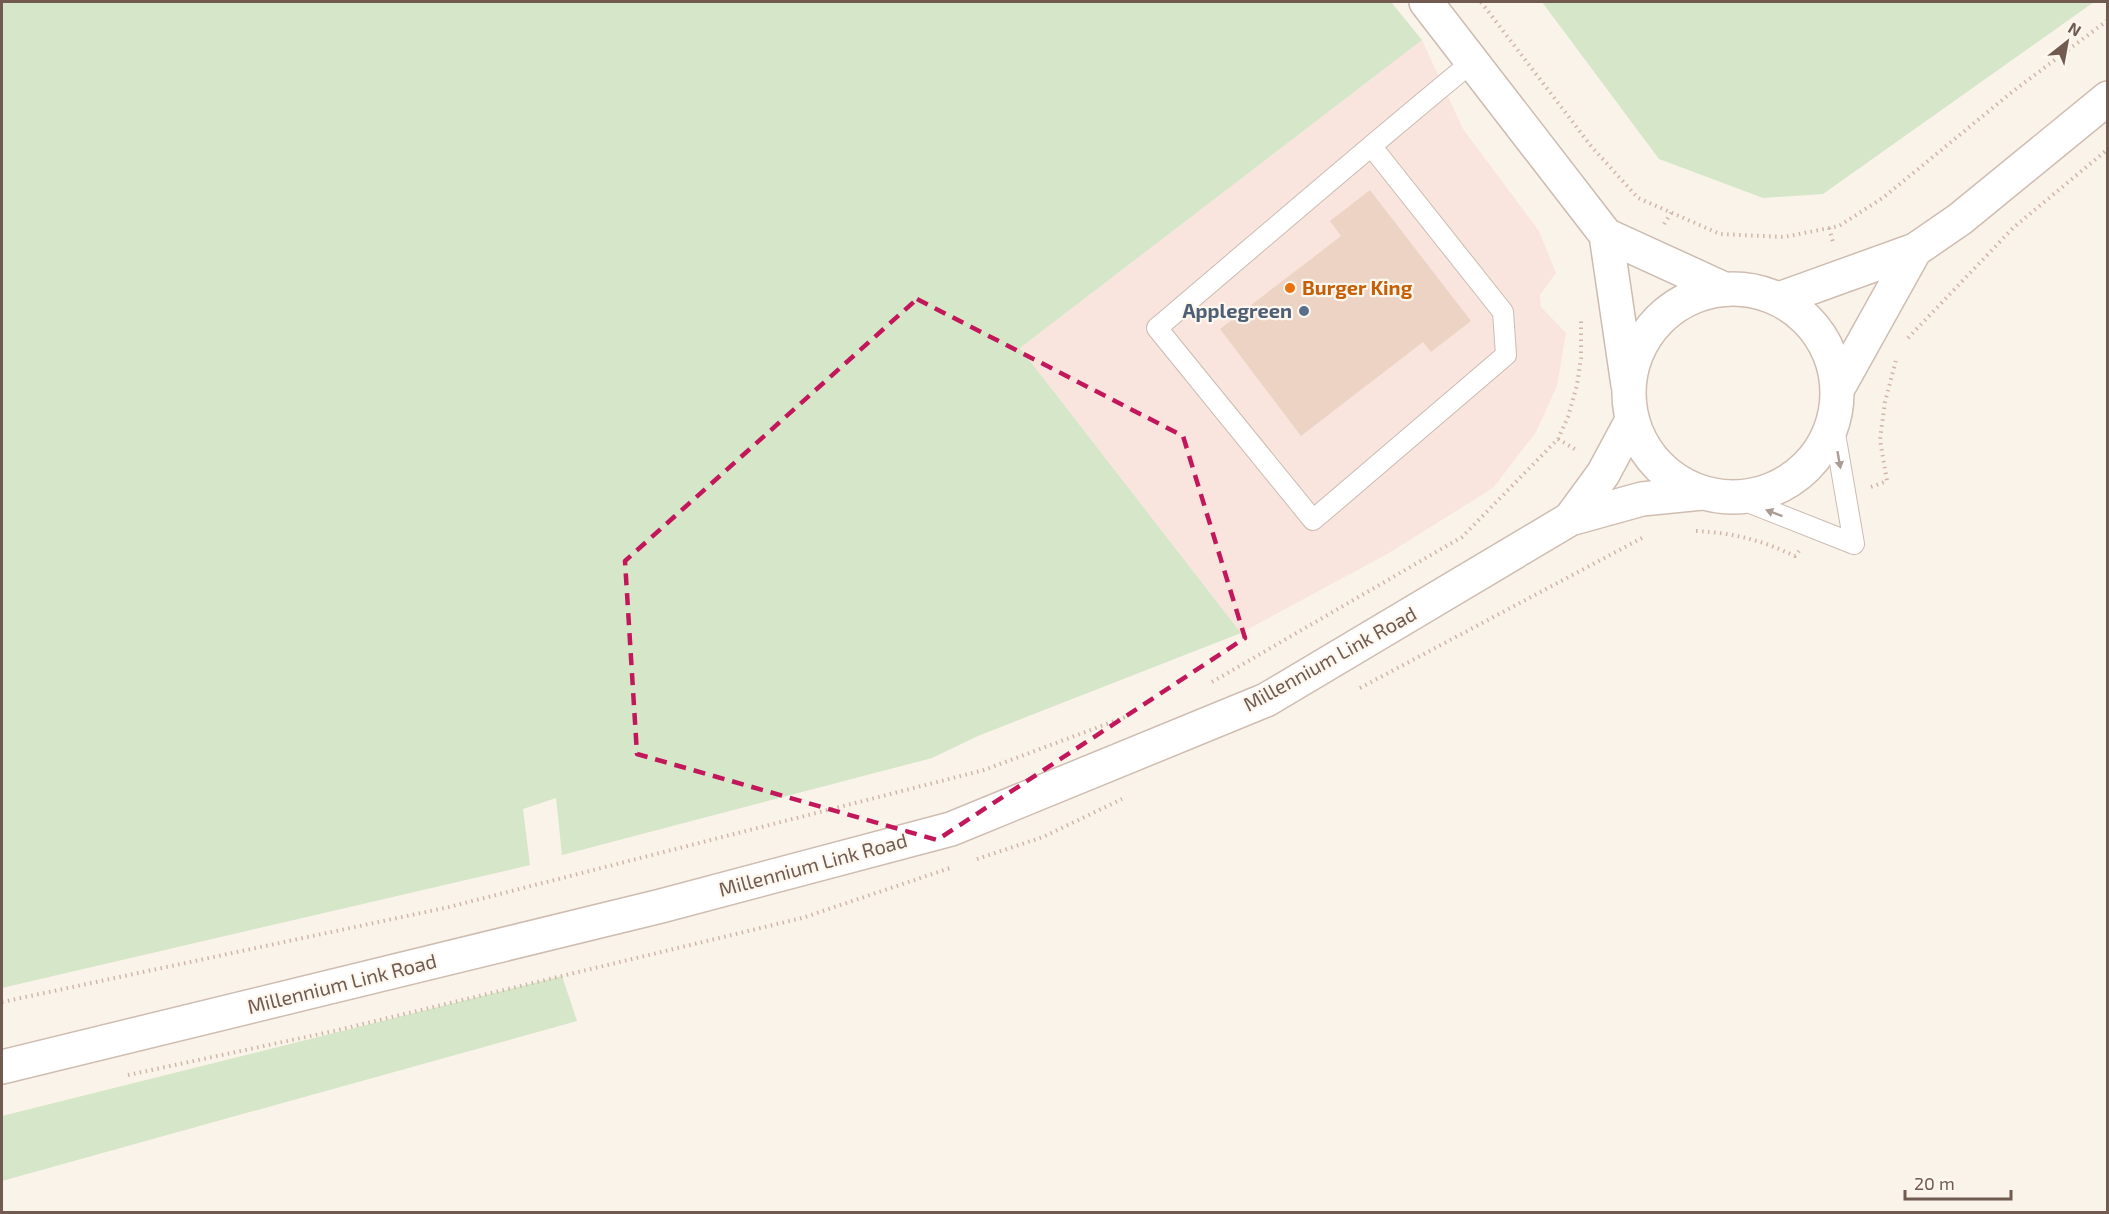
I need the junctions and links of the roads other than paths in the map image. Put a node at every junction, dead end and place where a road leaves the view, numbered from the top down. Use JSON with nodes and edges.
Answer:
{"nodes":[{"id":1,"x":1426,"y":2,"type":"edge"},
{"id":2,"x":1472,"y":62,"type":"junction"},
{"id":3,"x":2108,"y":98,"type":"edge"},
{"id":4,"x":1372,"y":147,"type":"junction"},
{"id":5,"x":1606,"y":235,"type":"junction"},
{"id":6,"x":1915,"y":250,"type":"junction"},
{"id":7,"x":1724,"y":289,"type":"junction"},
{"id":8,"x":1779,"y":299,"type":"junction"},
{"id":9,"x":1628,"y":385,"type":"junction"},
{"id":10,"x":1837,"y":390,"type":"junction"},
{"id":11,"x":1632,"y":420,"type":"junction"},
{"id":12,"x":1833,"y":422,"type":"junction"},
{"id":13,"x":1702,"y":493,"type":"junction"},
{"id":14,"x":1735,"y":497,"type":"junction"},
{"id":15,"x":1570,"y":519,"type":"junction"},
{"id":16,"x":2,"y":1067,"type":"edge"}],
"edges":[{"from":1,"to":2,"type":"main road"},
{"from":2,"to":4,"type":"lane"},
{"from":2,"to":5,"type":"main road"},
{"from":3,"to":6,"type":"main road"},
{"from":4,"to":4,"type":"lane"},
{"from":5,"to":7,"type":"main road"},
{"from":5,"to":9,"type":"main road"},
{"from":6,"to":8,"type":"main road"},
{"from":6,"to":10,"type":"main road"},
{"from":7,"to":8,"type":"main road"},
{"from":7,"to":9,"type":"main road"},
{"from":8,"to":10,"type":"main road"},
{"from":9,"to":11,"type":"main road"},
{"from":10,"to":12,"type":"main road"},
{"from":11,"to":13,"type":"main road"},
{"from":11,"to":15,"type":"main road","name":"Millennium Link Road"},
{"from":12,"to":14,"type":"main road"},
{"from":12,"to":14,"type":"lane","one_way":true},
{"from":13,"to":14,"type":"main road"},
{"from":13,"to":15,"type":"main road","name":"Millennium Link Road"},
{"from":15,"to":16,"type":"main road","name":"Millennium Link Road"}]}
